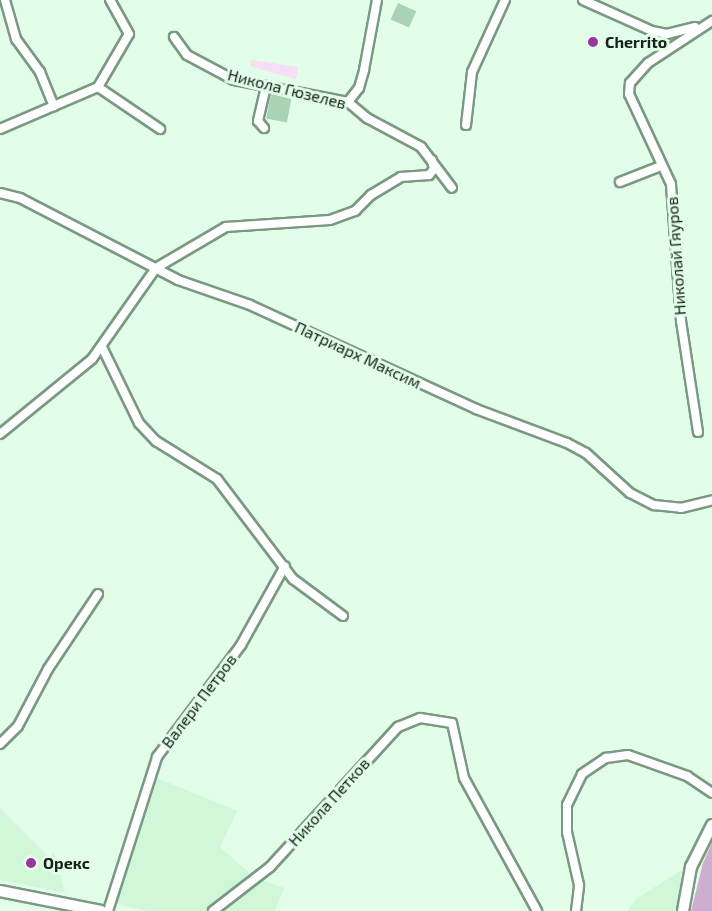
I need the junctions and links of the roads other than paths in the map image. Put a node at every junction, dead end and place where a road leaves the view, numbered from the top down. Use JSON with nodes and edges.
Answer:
{"nodes":[{"id":1,"x":5,"y":0,"type":"edge"},
{"id":2,"x":110,"y":0,"type":"edge"},
{"id":3,"x":377,"y":0,"type":"edge"},
{"id":4,"x":505,"y":0,"type":"edge"},
{"id":5,"x":584,"y":0,"type":"edge"},
{"id":6,"x":712,"y":20,"type":"edge"},
{"id":7,"x":174,"y":37,"type":"dead end"},
{"id":8,"x":266,"y":86,"type":"junction"},
{"id":9,"x":98,"y":87,"type":"junction"},
{"id":10,"x":348,"y":102,"type":"junction"},
{"id":11,"x":54,"y":106,"type":"junction"},
{"id":12,"x":466,"y":125,"type":"dead end"},
{"id":13,"x":264,"y":128,"type":"dead end"},
{"id":14,"x":0,"y":129,"type":"edge"},
{"id":15,"x":160,"y":129,"type":"dead end"},
{"id":16,"x":432,"y":160,"type":"junction"},
{"id":17,"x":661,"y":166,"type":"junction"},
{"id":18,"x":620,"y":182,"type":"dead end"},
{"id":19,"x":452,"y":188,"type":"dead end"},
{"id":20,"x":0,"y":193,"type":"edge"},
{"id":21,"x":156,"y":268,"type":"junction"},
{"id":22,"x":102,"y":347,"type":"junction"},
{"id":23,"x":699,"y":432,"type":"dead end"},
{"id":24,"x":0,"y":434,"type":"edge"},
{"id":25,"x":712,"y":500,"type":"edge"},
{"id":26,"x":285,"y":566,"type":"junction"},
{"id":27,"x":98,"y":594,"type":"dead end"},
{"id":28,"x":343,"y":616,"type":"dead end"},
{"id":29,"x":0,"y":744,"type":"edge"},
{"id":30,"x":712,"y":793,"type":"edge"},
{"id":31,"x":712,"y":825,"type":"edge"},
{"id":32,"x":0,"y":891,"type":"edge"},
{"id":33,"x":101,"y":911,"type":"edge"},
{"id":34,"x":108,"y":911,"type":"edge"},
{"id":35,"x":213,"y":911,"type":"edge"},
{"id":36,"x":537,"y":911,"type":"edge"},
{"id":37,"x":576,"y":911,"type":"edge"},
{"id":38,"x":683,"y":911,"type":"edge"}],
"edges":[{"from":1,"to":11,"type":"street"},
{"from":2,"to":9,"type":"street"},
{"from":3,"to":10,"type":"street"},
{"from":4,"to":12,"type":"street"},
{"from":5,"to":6,"type":"street"},
{"from":6,"to":17,"type":"street","name":"Николай Гяуров"},
{"from":7,"to":8,"type":"street","name":"Никола Гюзелев"},
{"from":8,"to":10,"type":"street","name":"Никола Гюзелев"},
{"from":8,"to":13,"type":"street"},
{"from":9,"to":11,"type":"street"},
{"from":9,"to":15,"type":"street"},
{"from":10,"to":16,"type":"street","name":"Никола Гюзелев"},
{"from":11,"to":14,"type":"street"},
{"from":16,"to":19,"type":"street","name":"Никола Гюзелев"},
{"from":16,"to":21,"type":"street"},
{"from":17,"to":18,"type":"street"},
{"from":17,"to":23,"type":"street","name":"Николай Гяуров"},
{"from":20,"to":21,"type":"street","name":"Патриарх Максим"},
{"from":21,"to":22,"type":"street"},
{"from":21,"to":25,"type":"street","name":"Патриарх Максим"},
{"from":22,"to":24,"type":"street"},
{"from":22,"to":26,"type":"street"},
{"from":26,"to":28,"type":"street"},
{"from":26,"to":34,"type":"street","name":"Валери Петров"},
{"from":27,"to":29,"type":"street"},
{"from":30,"to":37,"type":"street"},
{"from":31,"to":38,"type":"street"},
{"from":32,"to":33,"type":"street"},
{"from":35,"to":36,"type":"street","name":"Никола Петков"}]}
